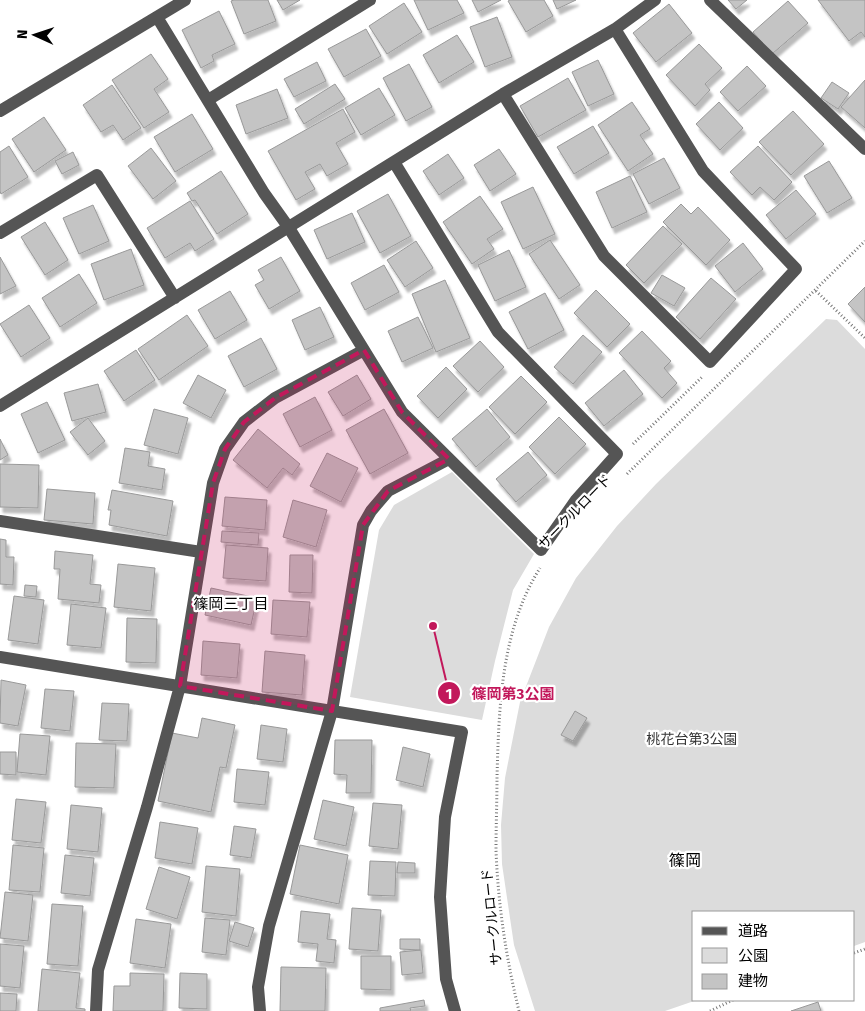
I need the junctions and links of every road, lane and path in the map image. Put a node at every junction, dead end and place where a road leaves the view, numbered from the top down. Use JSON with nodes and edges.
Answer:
{"nodes":[{"id":1,"x":185,"y":0,"type":"edge"},
{"id":2,"x":370,"y":0,"type":"edge"},
{"id":3,"x":655,"y":0,"type":"edge"},
{"id":4,"x":710,"y":0,"type":"edge"},
{"id":5,"x":157,"y":18,"type":"junction"},
{"id":6,"x":615,"y":29,"type":"junction"},
{"id":7,"x":504,"y":94,"type":"junction"},
{"id":8,"x":208,"y":100,"type":"junction"},
{"id":9,"x":0,"y":111,"type":"edge"},
{"id":10,"x":865,"y":149,"type":"edge"},
{"id":11,"x":394,"y":162,"type":"junction"},
{"id":12,"x":289,"y":228,"type":"junction"},
{"id":13,"x":0,"y":233,"type":"edge"},
{"id":14,"x":865,"y":241,"type":"edge"},
{"id":15,"x":816,"y":291,"type":"junction"},
{"id":16,"x":175,"y":298,"type":"junction"},
{"id":17,"x":865,"y":338,"type":"edge"},
{"id":18,"x":364,"y":350,"type":"junction"},
{"id":19,"x":710,"y":362,"type":"junction"},
{"id":20,"x":0,"y":406,"type":"edge"},
{"id":21,"x":617,"y":454,"type":"junction"},
{"id":22,"x":449,"y":458,"type":"junction"},
{"id":23,"x":624,"y":478,"type":"dead end"},
{"id":24,"x":0,"y":521,"type":"edge"},
{"id":25,"x":201,"y":552,"type":"junction"},
{"id":26,"x":543,"y":563,"type":"dead end"},
{"id":27,"x":0,"y":657,"type":"edge"},
{"id":28,"x":180,"y":686,"type":"junction"},
{"id":29,"x":332,"y":711,"type":"junction"},
{"id":30,"x":730,"y":1001,"type":"edge"},
{"id":31,"x":96,"y":1011,"type":"edge"},
{"id":32,"x":260,"y":1011,"type":"edge"},
{"id":33,"x":455,"y":1011,"type":"edge"},
{"id":34,"x":519,"y":1011,"type":"edge"},
{"id":35,"x":710,"y":1011,"type":"edge"}],
"edges":[{"from":1,"to":5,"type":"street"},
{"from":2,"to":8,"type":"street"},
{"from":3,"to":6,"type":"street"},
{"from":4,"to":10,"type":"street"},
{"from":5,"to":8,"type":"street"},
{"from":5,"to":9,"type":"street"},
{"from":6,"to":7,"type":"street"},
{"from":6,"to":19,"type":"street"},
{"from":7,"to":11,"type":"street"},
{"from":7,"to":19,"type":"street"},
{"from":8,"to":12,"type":"street"},
{"from":11,"to":12,"type":"street"},
{"from":11,"to":21,"type":"street"},
{"from":12,"to":16,"type":"street"},
{"from":12,"to":18,"type":"street"},
{"from":13,"to":16,"type":"street"},
{"from":14,"to":15,"type":"path","name":"サークルロード"},
{"from":15,"to":17,"type":"path"},
{"from":15,"to":23,"type":"path","name":"サークルロード"},
{"from":16,"to":20,"type":"street"},
{"from":18,"to":22,"type":"street"},
{"from":18,"to":25,"type":"street"},
{"from":19,"to":21,"type":"path"},
{"from":21,"to":22,"type":"street"},
{"from":22,"to":29,"type":"street"},
{"from":24,"to":25,"type":"street"},
{"from":25,"to":28,"type":"street"},
{"from":26,"to":34,"type":"path","name":"サークルロード"},
{"from":27,"to":28,"type":"street"},
{"from":28,"to":29,"type":"street"},
{"from":28,"to":31,"type":"street"},
{"from":29,"to":32,"type":"street"},
{"from":29,"to":33,"type":"street"},
{"from":30,"to":35,"type":"path"}]}
